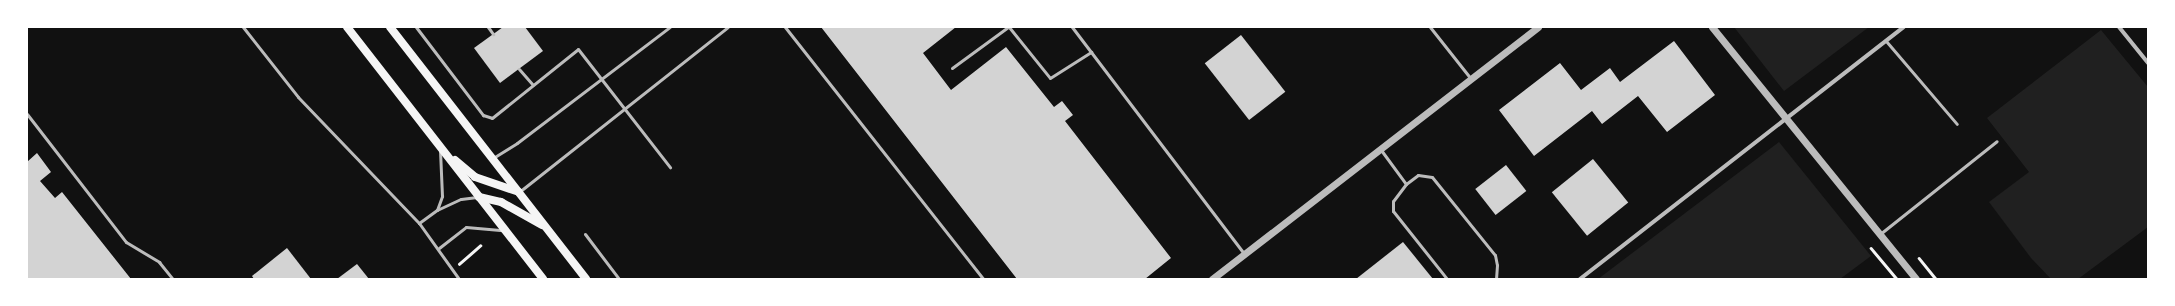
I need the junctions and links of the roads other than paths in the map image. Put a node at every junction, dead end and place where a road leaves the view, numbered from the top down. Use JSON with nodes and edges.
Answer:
{"nodes":[{"id":1,"x":243,"y":27,"type":"edge"},
{"id":2,"x":347,"y":27,"type":"edge"},
{"id":3,"x":390,"y":27,"type":"edge"},
{"id":4,"x":416,"y":27,"type":"edge"},
{"id":5,"x":488,"y":27,"type":"edge"},
{"id":6,"x":670,"y":27,"type":"edge"},
{"id":7,"x":728,"y":27,"type":"edge"},
{"id":8,"x":785,"y":27,"type":"edge"},
{"id":9,"x":1009,"y":27,"type":"edge"},
{"id":10,"x":1072,"y":27,"type":"edge"},
{"id":11,"x":1430,"y":27,"type":"edge"},
{"id":12,"x":1538,"y":27,"type":"edge"},
{"id":13,"x":1712,"y":27,"type":"edge"},
{"id":14,"x":1904,"y":27,"type":"edge"},
{"id":15,"x":2118,"y":27,"type":"edge"},
{"id":16,"x":493,"y":34,"type":"dead end"},
{"id":17,"x":1886,"y":41,"type":"junction"},
{"id":18,"x":1091,"y":52,"type":"junction"},
{"id":19,"x":2148,"y":63,"type":"edge"},
{"id":20,"x":952,"y":68,"type":"dead end"},
{"id":21,"x":519,"y":69,"type":"dead end"},
{"id":22,"x":601,"y":78,"type":"junction"},
{"id":23,"x":1471,"y":79,"type":"junction"},
{"id":24,"x":533,"y":85,"type":"junction"},
{"id":25,"x":625,"y":110,"type":"junction"},
{"id":26,"x":27,"y":114,"type":"edge"},
{"id":27,"x":1785,"y":119,"type":"junction"},
{"id":28,"x":1957,"y":124,"type":"dead end"},
{"id":29,"x":1997,"y":141,"type":"dead end"},
{"id":30,"x":440,"y":146,"type":"junction"},
{"id":31,"x":1380,"y":149,"type":"junction"},
{"id":32,"x":492,"y":158,"type":"junction"},
{"id":33,"x":670,"y":167,"type":"dead end"},
{"id":34,"x":1406,"y":184,"type":"junction"},
{"id":35,"x":519,"y":192,"type":"junction"},
{"id":36,"x":479,"y":197,"type":"junction"},
{"id":37,"x":437,"y":210,"type":"junction"},
{"id":38,"x":419,"y":223,"type":"junction"},
{"id":39,"x":546,"y":227,"type":"junction"},
{"id":40,"x":505,"y":230,"type":"junction"},
{"id":41,"x":585,"y":234,"type":"dead end"},
{"id":42,"x":1880,"y":234,"type":"junction"},
{"id":43,"x":439,"y":248,"type":"junction"},
{"id":44,"x":1244,"y":254,"type":"junction"},
{"id":45,"x":173,"y":279,"type":"edge"},
{"id":46,"x":459,"y":279,"type":"edge"},
{"id":47,"x":543,"y":279,"type":"edge"},
{"id":48,"x":586,"y":279,"type":"edge"},
{"id":49,"x":619,"y":279,"type":"edge"},
{"id":50,"x":983,"y":279,"type":"edge"},
{"id":51,"x":1212,"y":279,"type":"edge"},
{"id":52,"x":1447,"y":279,"type":"edge"},
{"id":53,"x":1496,"y":279,"type":"edge"},
{"id":54,"x":1580,"y":279,"type":"edge"},
{"id":55,"x":1916,"y":279,"type":"edge"}],
"edges":[{"from":1,"to":38,"type":"lane"},
{"from":2,"to":30,"type":"main road"},
{"from":3,"to":32,"type":"main road"},
{"from":4,"to":24,"type":"lane"},
{"from":5,"to":16,"type":"lane"},
{"from":6,"to":22,"type":"lane"},
{"from":7,"to":25,"type":"lane"},
{"from":8,"to":50,"type":"lane"},
{"from":9,"to":18,"type":"lane"},
{"from":9,"to":20,"type":"lane"},
{"from":10,"to":18,"type":"lane"},
{"from":11,"to":23,"type":"lane"},
{"from":12,"to":23,"type":"street"},
{"from":13,"to":27,"type":"street"},
{"from":14,"to":17,"type":"street"},
{"from":15,"to":19,"type":"street"},
{"from":17,"to":27,"type":"street"},
{"from":17,"to":28,"type":"lane"},
{"from":18,"to":44,"type":"lane"},
{"from":21,"to":24,"type":"lane"},
{"from":22,"to":24,"type":"lane"},
{"from":22,"to":25,"type":"lane"},
{"from":22,"to":32,"type":"lane"},
{"from":23,"to":31,"type":"street"},
{"from":25,"to":33,"type":"lane"},
{"from":25,"to":35,"type":"lane"},
{"from":26,"to":45,"type":"lane"},
{"from":27,"to":42,"type":"street"},
{"from":27,"to":54,"type":"street"},
{"from":29,"to":42,"type":"lane"},
{"from":30,"to":35,"type":"main road"},
{"from":30,"to":36,"type":"main road"},
{"from":30,"to":37,"type":"lane"},
{"from":31,"to":34,"type":"lane"},
{"from":31,"to":44,"type":"street"},
{"from":32,"to":35,"type":"main road"},
{"from":34,"to":52,"type":"lane"},
{"from":34,"to":53,"type":"lane"},
{"from":35,"to":39,"type":"main road"},
{"from":36,"to":37,"type":"lane"},
{"from":36,"to":39,"type":"main road"},
{"from":36,"to":40,"type":"main road"},
{"from":37,"to":38,"type":"lane"},
{"from":38,"to":43,"type":"lane"},
{"from":39,"to":48,"type":"main road"},
{"from":40,"to":43,"type":"lane"},
{"from":40,"to":47,"type":"main road"},
{"from":41,"to":49,"type":"lane"},
{"from":42,"to":55,"type":"street"},
{"from":43,"to":46,"type":"lane"},
{"from":44,"to":51,"type":"street"}]}
